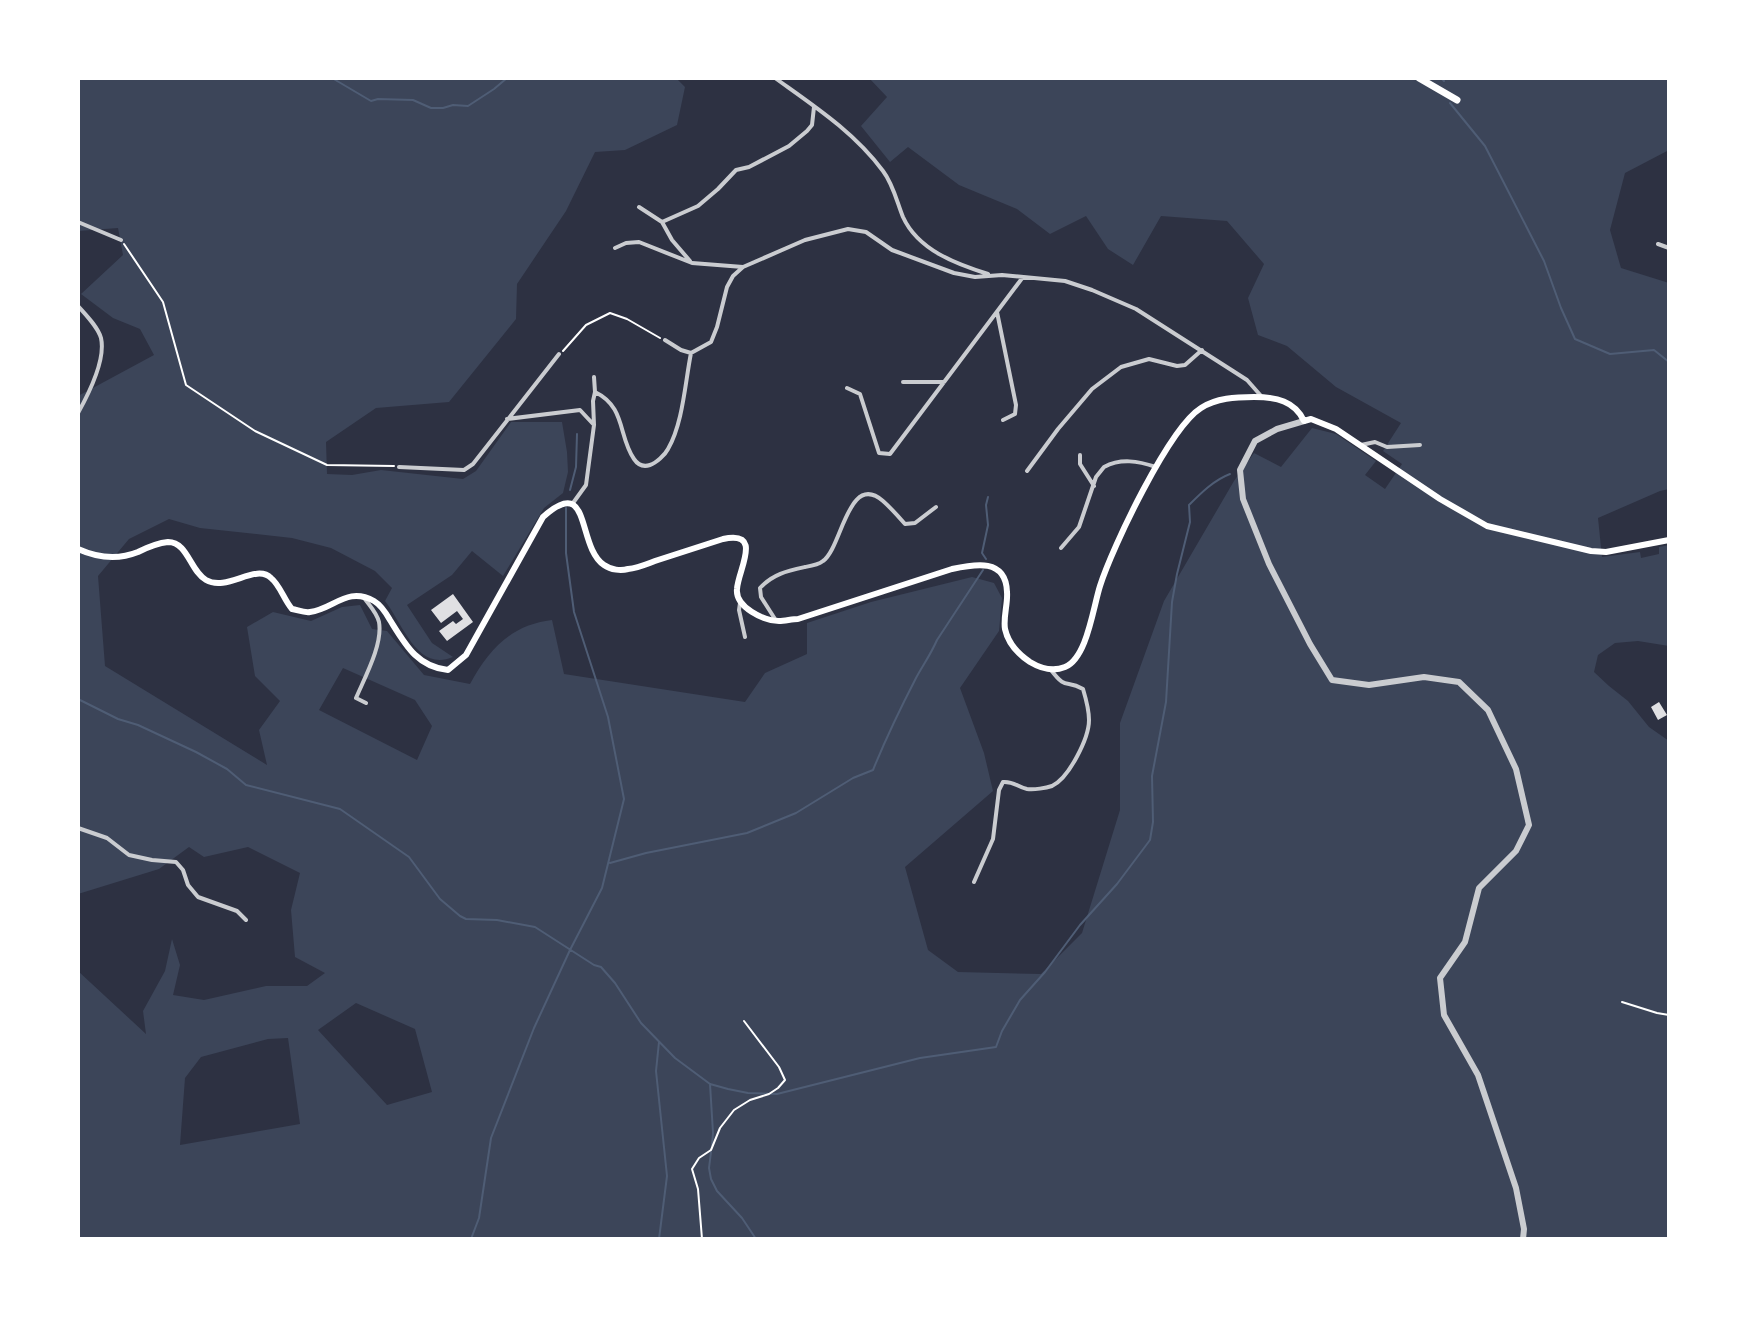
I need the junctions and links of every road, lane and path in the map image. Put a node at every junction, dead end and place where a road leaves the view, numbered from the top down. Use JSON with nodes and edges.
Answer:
{"nodes":[{"id":1,"x":775,"y":78,"type":"edge"},
{"id":2,"x":1419,"y":78,"type":"edge"},
{"id":3,"x":1457,"y":100,"type":"dead end"},
{"id":4,"x":814,"y":107,"type":"junction"},
{"id":5,"x":639,"y":207,"type":"dead end"},
{"id":6,"x":78,"y":222,"type":"edge"},
{"id":7,"x":662,"y":222,"type":"junction"},
{"id":8,"x":121,"y":240,"type":"joint"},
{"id":9,"x":1658,"y":244,"type":"dead end"},
{"id":10,"x":615,"y":248,"type":"dead end"},
{"id":11,"x":1669,"y":248,"type":"edge"},
{"id":12,"x":692,"y":263,"type":"junction"},
{"id":13,"x":743,"y":267,"type":"junction"},
{"id":14,"x":990,"y":275,"type":"junction"},
{"id":15,"x":1023,"y":277,"type":"junction"},
{"id":16,"x":78,"y":306,"type":"edge"},
{"id":17,"x":997,"y":312,"type":"junction"},
{"id":18,"x":665,"y":340,"type":"joint"},
{"id":19,"x":1202,"y":350,"type":"junction"},
{"id":20,"x":691,"y":353,"type":"junction"},
{"id":21,"x":559,"y":354,"type":"joint"},
{"id":22,"x":594,"y":377,"type":"dead end"},
{"id":23,"x":903,"y":382,"type":"dead end"},
{"id":24,"x":944,"y":382,"type":"junction"},
{"id":25,"x":847,"y":388,"type":"dead end"},
{"id":26,"x":595,"y":392,"type":"junction"},
{"id":27,"x":1262,"y":397,"type":"junction"},
{"id":28,"x":78,"y":413,"type":"edge"},
{"id":29,"x":1305,"y":418,"type":"junction"},
{"id":30,"x":507,"y":419,"type":"junction"},
{"id":31,"x":1003,"y":420,"type":"dead end"},
{"id":32,"x":594,"y":425,"type":"junction"},
{"id":33,"x":1361,"y":445,"type":"junction"},
{"id":34,"x":1420,"y":445,"type":"dead end"},
{"id":35,"x":1080,"y":455,"type":"dead end"},
{"id":36,"x":399,"y":467,"type":"joint"},
{"id":37,"x":1156,"y":467,"type":"junction"},
{"id":38,"x":1027,"y":471,"type":"dead end"},
{"id":39,"x":1094,"y":486,"type":"junction"},
{"id":40,"x":573,"y":503,"type":"junction"},
{"id":41,"x":936,"y":507,"type":"dead end"},
{"id":42,"x":1669,"y":540,"type":"edge"},
{"id":43,"x":1061,"y":548,"type":"dead end"},
{"id":44,"x":78,"y":549,"type":"edge"},
{"id":45,"x":364,"y":597,"type":"junction"},
{"id":46,"x":740,"y":601,"type":"junction"},
{"id":47,"x":776,"y":621,"type":"junction"},
{"id":48,"x":745,"y":637,"type":"dead end"},
{"id":49,"x":1051,"y":670,"type":"junction"},
{"id":50,"x":366,"y":703,"type":"dead end"},
{"id":51,"x":78,"y":828,"type":"edge"},
{"id":52,"x":974,"y":882,"type":"dead end"},
{"id":53,"x":246,"y":920,"type":"dead end"},
{"id":54,"x":1622,"y":1002,"type":"dead end"},
{"id":55,"x":1669,"y":1015,"type":"edge"},
{"id":56,"x":744,"y":1021,"type":"dead end"},
{"id":57,"x":702,"y":1239,"type":"edge"},
{"id":58,"x":1523,"y":1239,"type":"edge"}],
"edges":[{"from":1,"to":4,"type":"street"},
{"from":2,"to":3,"type":"main road"},
{"from":4,"to":7,"type":"street"},
{"from":4,"to":14,"type":"street"},
{"from":5,"to":7,"type":"street"},
{"from":6,"to":8,"type":"street"},
{"from":7,"to":12,"type":"street"},
{"from":8,"to":36,"type":"path"},
{"from":9,"to":11,"type":"street"},
{"from":10,"to":12,"type":"street"},
{"from":12,"to":13,"type":"street"},
{"from":13,"to":14,"type":"street"},
{"from":13,"to":20,"type":"street"},
{"from":14,"to":15,"type":"street"},
{"from":15,"to":17,"type":"street"},
{"from":15,"to":19,"type":"street"},
{"from":16,"to":28,"type":"street"},
{"from":17,"to":24,"type":"street"},
{"from":17,"to":31,"type":"street"},
{"from":18,"to":20,"type":"street"},
{"from":18,"to":21,"type":"path"},
{"from":19,"to":27,"type":"street"},
{"from":19,"to":38,"type":"street"},
{"from":20,"to":26,"type":"street"},
{"from":21,"to":30,"type":"street"},
{"from":22,"to":26,"type":"street"},
{"from":23,"to":24,"type":"street"},
{"from":24,"to":25,"type":"street"},
{"from":26,"to":32,"type":"street"},
{"from":27,"to":29,"type":"main road"},
{"from":27,"to":37,"type":"main road"},
{"from":29,"to":33,"type":"main road"},
{"from":29,"to":58,"type":"street"},
{"from":30,"to":32,"type":"street"},
{"from":30,"to":36,"type":"street"},
{"from":32,"to":40,"type":"street"},
{"from":33,"to":34,"type":"street"},
{"from":33,"to":42,"type":"main road"},
{"from":35,"to":39,"type":"street"},
{"from":37,"to":39,"type":"street"},
{"from":37,"to":49,"type":"main road"},
{"from":39,"to":43,"type":"street"},
{"from":40,"to":45,"type":"main road"},
{"from":40,"to":46,"type":"main road"},
{"from":41,"to":47,"type":"street"},
{"from":44,"to":45,"type":"main road"},
{"from":45,"to":50,"type":"street"},
{"from":46,"to":47,"type":"main road"},
{"from":46,"to":48,"type":"street"},
{"from":47,"to":49,"type":"main road"},
{"from":49,"to":52,"type":"street"},
{"from":51,"to":53,"type":"street"},
{"from":54,"to":55,"type":"path"},
{"from":56,"to":57,"type":"path"}]}
